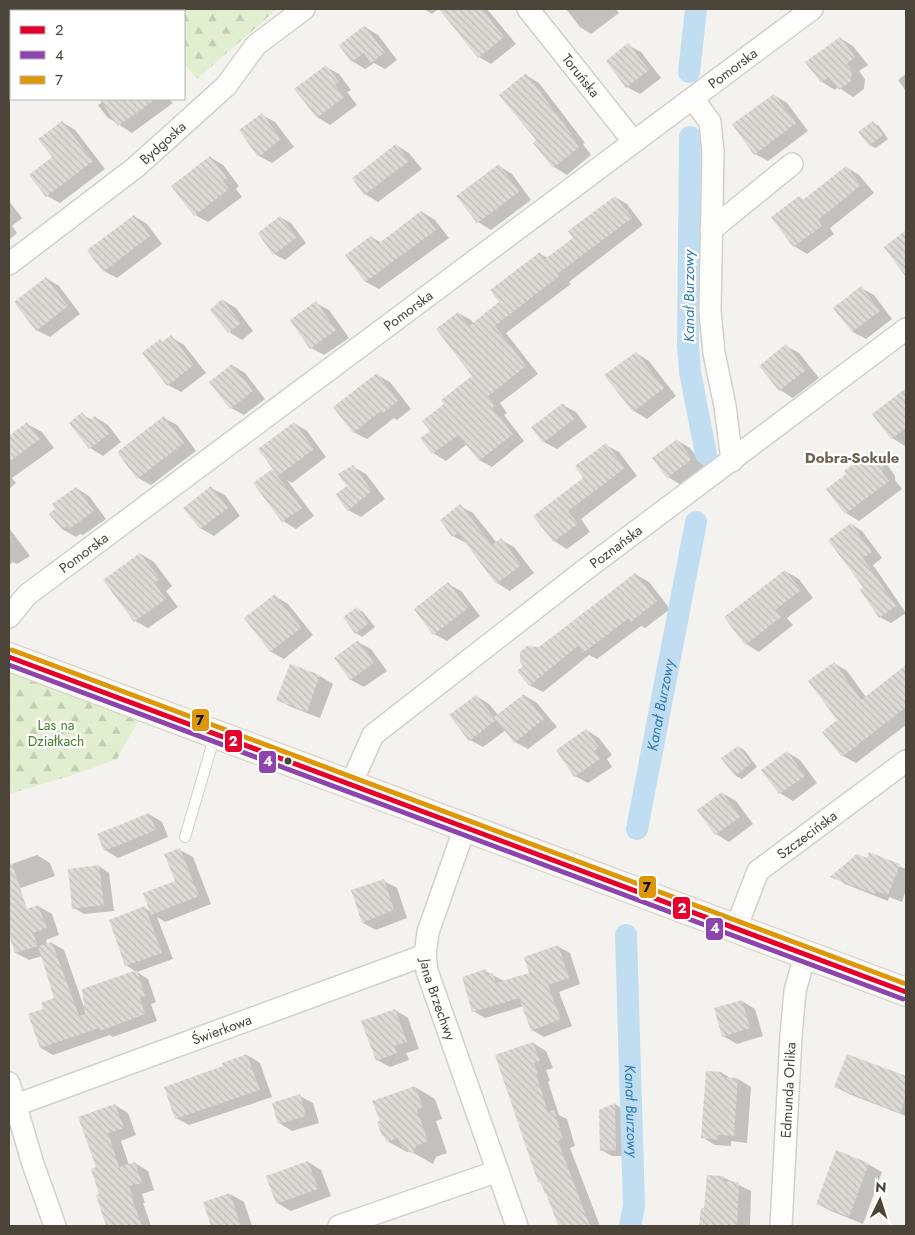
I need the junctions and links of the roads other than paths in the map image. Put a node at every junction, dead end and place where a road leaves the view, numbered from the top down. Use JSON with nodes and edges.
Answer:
{"nodes":[{"id":1,"x":304,"y":9,"type":"edge"},
{"id":2,"x":528,"y":9,"type":"edge"},
{"id":3,"x":812,"y":9,"type":"edge"},
{"id":4,"x":693,"y":99,"type":"junction"},
{"id":5,"x":634,"y":142,"type":"junction"},
{"id":6,"x":792,"y":164,"type":"dead end"},
{"id":7,"x":711,"y":230,"type":"junction"},
{"id":8,"x":9,"y":264,"type":"edge"},
{"id":9,"x":906,"y":329,"type":"edge"},
{"id":10,"x":732,"y":461,"type":"junction"},
{"id":11,"x":9,"y":617,"type":"edge"},
{"id":12,"x":9,"y":656,"type":"edge"},
{"id":13,"x":215,"y":734,"type":"junction"},
{"id":14,"x":906,"y":762,"type":"edge"},
{"id":15,"x":351,"y":784,"type":"junction"},
{"id":16,"x":465,"y":828,"type":"junction"},
{"id":17,"x":185,"y":837,"type":"dead end"},
{"id":18,"x":736,"y":928,"type":"junction"},
{"id":19,"x":425,"y":954,"type":"junction"},
{"id":20,"x":805,"y":955,"type":"junction"},
{"id":21,"x":906,"y":992,"type":"edge"},
{"id":22,"x":9,"y":1083,"type":"edge"},
{"id":23,"x":16,"y":1105,"type":"junction"},
{"id":24,"x":498,"y":1170,"type":"junction"},
{"id":25,"x":55,"y":1226,"type":"edge"},
{"id":26,"x":339,"y":1226,"type":"edge"},
{"id":27,"x":517,"y":1226,"type":"edge"},
{"id":28,"x":781,"y":1226,"type":"edge"}],
"edges":[{"from":1,"to":8,"type":"street","name":"Bydgoska"},
{"from":2,"to":5,"type":"street","name":"Toruńska"},
{"from":3,"to":4,"type":"street","name":"Pomorska"},
{"from":4,"to":5,"type":"street","name":"Pomorska"},
{"from":4,"to":7,"type":"street"},
{"from":5,"to":11,"type":"street","name":"Pomorska"},
{"from":6,"to":7,"type":"street"},
{"from":7,"to":10,"type":"street"},
{"from":9,"to":10,"type":"street","name":"Poznańska"},
{"from":10,"to":15,"type":"street","name":"Poznańska"},
{"from":12,"to":13,"type":"street"},
{"from":13,"to":15,"type":"street"},
{"from":13,"to":17,"type":"lane"},
{"from":14,"to":18,"type":"street","name":"Szczecińska"},
{"from":15,"to":16,"type":"street"},
{"from":16,"to":18,"type":"street"},
{"from":16,"to":19,"type":"street","name":"Jana Brzechwy"},
{"from":18,"to":20,"type":"street"},
{"from":19,"to":23,"type":"street","name":"Świerkowa"},
{"from":19,"to":24,"type":"street","name":"Jana Brzechwy"},
{"from":20,"to":21,"type":"street"},
{"from":20,"to":28,"type":"street","name":"Edmunda Orlika"},
{"from":22,"to":23,"type":"street"},
{"from":23,"to":25,"type":"street"},
{"from":24,"to":26,"type":"street"},
{"from":24,"to":27,"type":"street","name":"Jana Brzechwy"}]}
